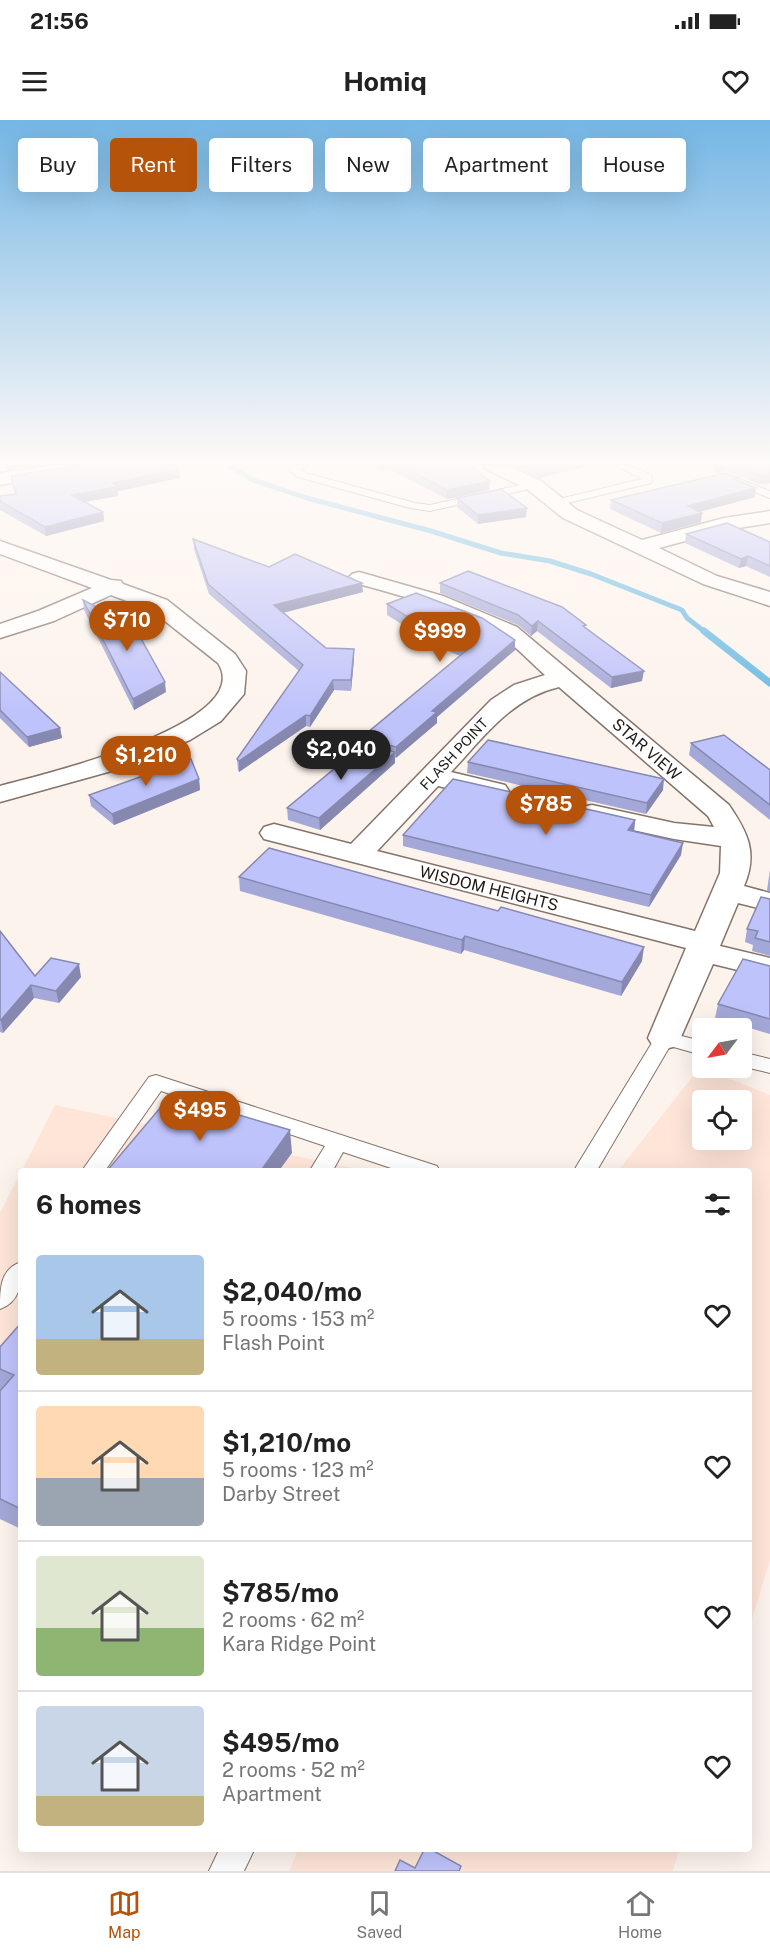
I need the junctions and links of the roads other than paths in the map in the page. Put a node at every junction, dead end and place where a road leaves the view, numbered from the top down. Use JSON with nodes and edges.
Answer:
{"nodes":[{"id":1,"x":0,"y":547,"type":"edge"},
{"id":2,"x":640,"y":547,"type":"edge"},
{"id":3,"x":358,"y":578,"type":"edge"},
{"id":4,"x":113,"y":586,"type":"junction"},
{"id":5,"x":770,"y":599,"type":"edge"},
{"id":6,"x":0,"y":631,"type":"edge"},
{"id":7,"x":565,"y":678,"type":"junction"},
{"id":8,"x":432,"y":776,"type":"junction"},
{"id":9,"x":0,"y":794,"type":"edge"},
{"id":10,"x":524,"y":797,"type":"edge"},
{"id":11,"x":570,"y":808,"type":"edge"},
{"id":12,"x":274,"y":833,"type":"dead end"},
{"id":13,"x":735,"y":839,"type":"junction"},
{"id":14,"x":358,"y":854,"type":"junction"},
{"id":15,"x":726,"y":891,"type":"junction"},
{"id":16,"x":770,"y":902,"type":"edge"},
{"id":17,"x":702,"y":947,"type":"junction"},
{"id":18,"x":770,"y":968,"type":"edge"},
{"id":19,"x":665,"y":1038,"type":"junction"},
{"id":20,"x":692,"y":1045,"type":"edge"},
{"id":21,"x":752,"y":1062,"type":"edge"},
{"id":22,"x":770,"y":1066,"type":"edge"},
{"id":23,"x":338,"y":1142,"type":"junction"},
{"id":24,"x":95,"y":1168,"type":"edge"},
{"id":25,"x":322,"y":1168,"type":"edge"},
{"id":26,"x":417,"y":1168,"type":"edge"},
{"id":27,"x":586,"y":1168,"type":"edge"},
{"id":28,"x":18,"y":1275,"type":"edge"},
{"id":29,"x":0,"y":1299,"type":"edge"},
{"id":30,"x":236,"y":1852,"type":"edge"},
{"id":31,"x":226,"y":1871,"type":"edge"}],
"edges":[{"from":1,"to":4,"type":"street"},
{"from":2,"to":5,"type":"street"},
{"from":3,"to":7,"type":"street","name":"STAR VIEW"},
{"from":4,"to":6,"type":"street"},
{"from":4,"to":9,"type":"street"},
{"from":7,"to":8,"type":"street","name":"FLASH POINT"},
{"from":7,"to":13,"type":"street","name":"STAR VIEW"},
{"from":8,"to":10,"type":"street"},
{"from":8,"to":14,"type":"street","name":"FLASH POINT"},
{"from":11,"to":13,"type":"street"},
{"from":12,"to":14,"type":"street","name":"WISDOM HEIGHTS"},
{"from":13,"to":15,"type":"street","name":"STAR VIEW"},
{"from":14,"to":17,"type":"street","name":"WISDOM HEIGHTS"},
{"from":15,"to":16,"type":"street"},
{"from":15,"to":17,"type":"street","name":"STAR VIEW"},
{"from":17,"to":18,"type":"street","name":"WISDOM HEIGHTS"},
{"from":17,"to":19,"type":"street","name":"STAR VIEW"},
{"from":19,"to":20,"type":"lane"},
{"from":19,"to":27,"type":"lane"},
{"from":21,"to":22,"type":"lane"},
{"from":23,"to":24,"type":"lane"},
{"from":23,"to":25,"type":"lane"},
{"from":23,"to":26,"type":"lane"},
{"from":28,"to":29,"type":"lane"},
{"from":30,"to":31,"type":"lane"}]}
